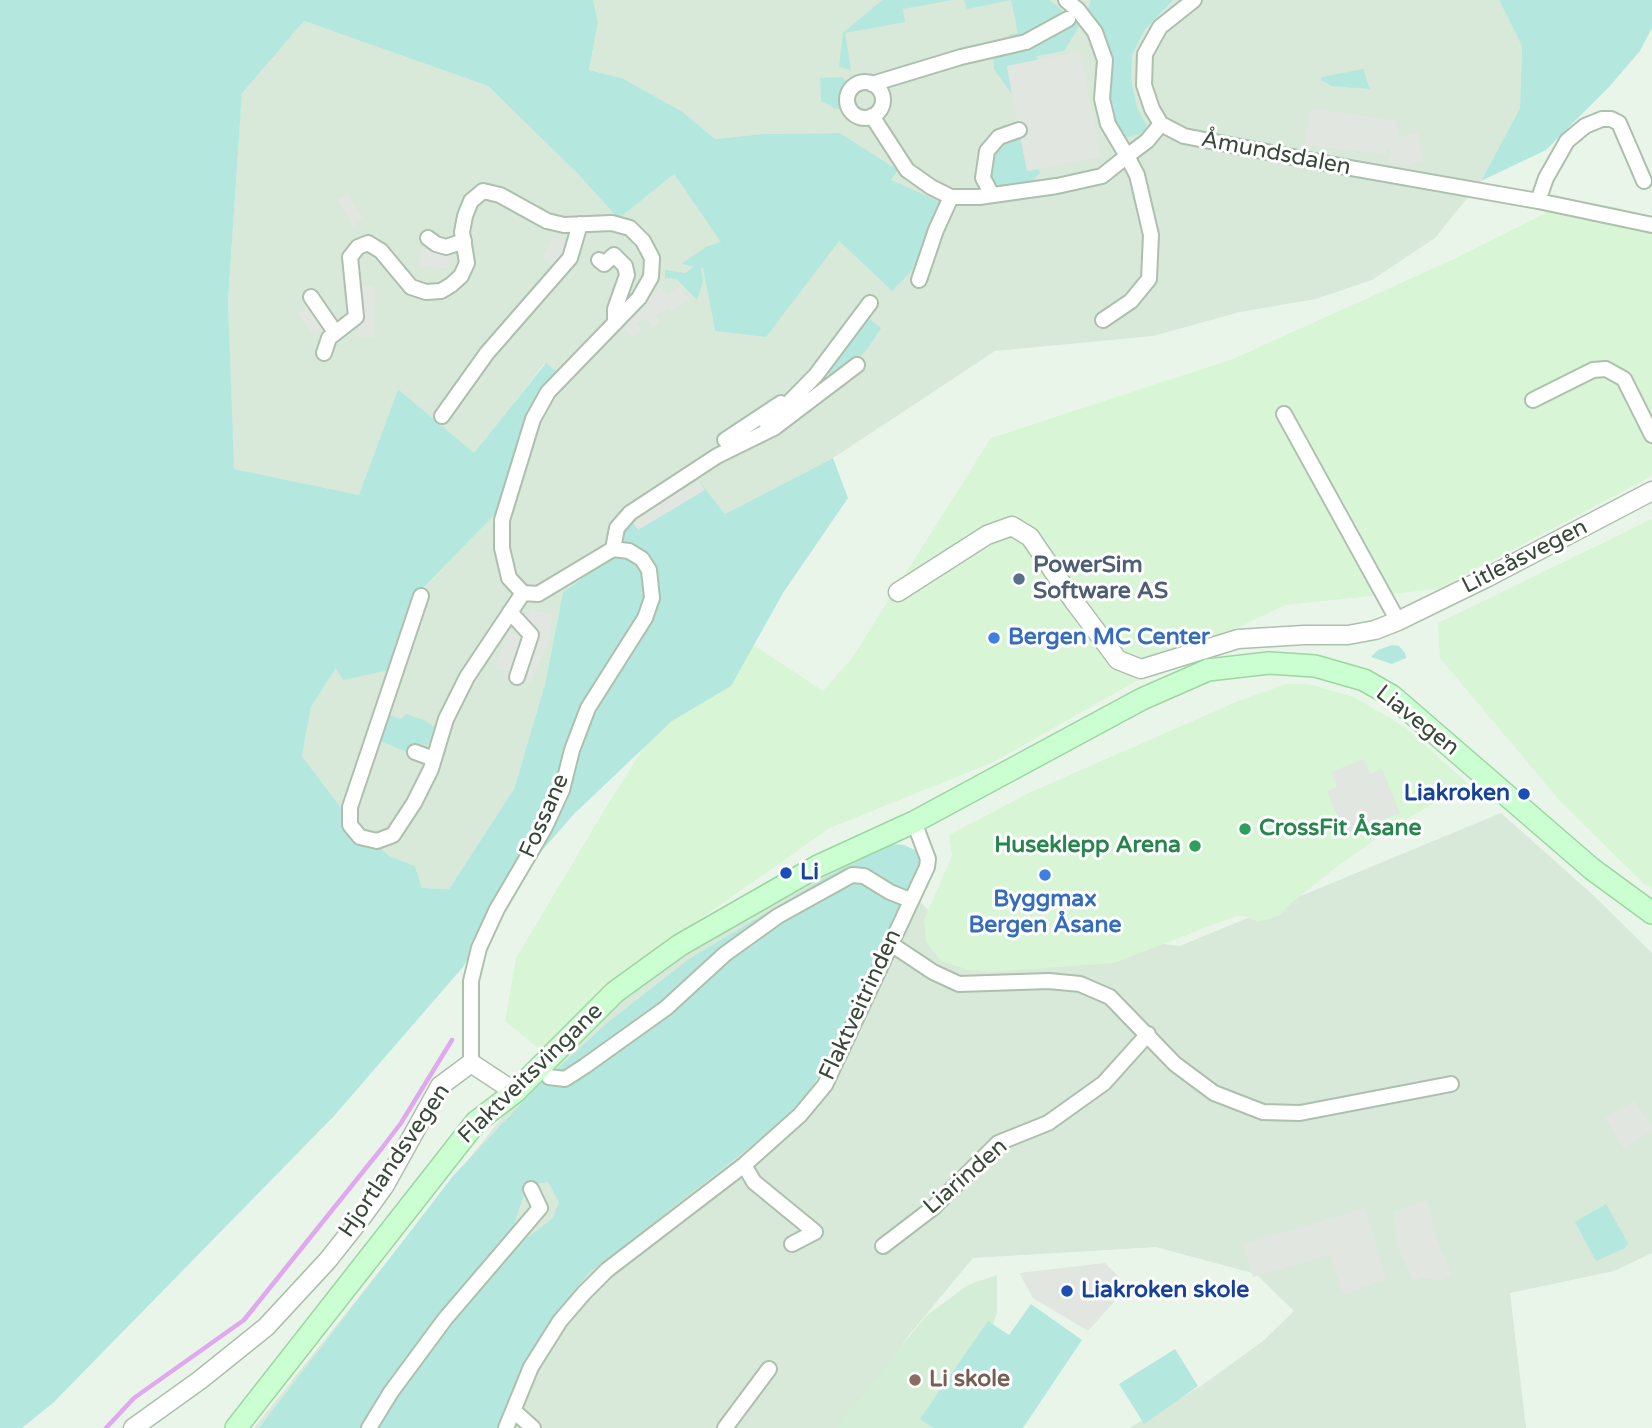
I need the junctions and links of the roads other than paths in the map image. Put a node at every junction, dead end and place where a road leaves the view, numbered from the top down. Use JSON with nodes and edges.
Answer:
{"nodes":[{"id":1,"x":1066,"y":0,"type":"edge"},
{"id":2,"x":1194,"y":0,"type":"edge"},
{"id":3,"x":1068,"y":19,"type":"dead end"},
{"id":4,"x":872,"y":84,"type":"junction"},
{"id":5,"x":872,"y":117,"type":"junction"},
{"id":6,"x":1161,"y":124,"type":"junction"},
{"id":7,"x":1019,"y":130,"type":"dead end"},
{"id":8,"x":1127,"y":156,"type":"junction"},
{"id":9,"x":1644,"y":181,"type":"dead end"},
{"id":10,"x":992,"y":195,"type":"junction"},
{"id":11,"x":951,"y":197,"type":"junction"},
{"id":12,"x":1538,"y":201,"type":"junction"},
{"id":13,"x":580,"y":224,"type":"junction"},
{"id":14,"x":1652,"y":225,"type":"edge"},
{"id":15,"x":428,"y":238,"type":"dead end"},
{"id":16,"x":464,"y":241,"type":"junction"},
{"id":17,"x":598,"y":260,"type":"dead end"},
{"id":18,"x":919,"y":280,"type":"dead end"},
{"id":19,"x":311,"y":297,"type":"dead end"},
{"id":20,"x":870,"y":303,"type":"dead end"},
{"id":21,"x":1103,"y":320,"type":"dead end"},
{"id":22,"x":615,"y":323,"type":"junction"},
{"id":23,"x":335,"y":332,"type":"junction"},
{"id":24,"x":324,"y":353,"type":"dead end"},
{"id":25,"x":857,"y":365,"type":"dead end"},
{"id":26,"x":792,"y":399,"type":"junction"},
{"id":27,"x":1533,"y":400,"type":"dead end"},
{"id":28,"x":1284,"y":414,"type":"dead end"},
{"id":29,"x":442,"y":416,"type":"dead end"},
{"id":30,"x":1652,"y":435,"type":"edge"},
{"id":31,"x":756,"y":436,"type":"junction"},
{"id":32,"x":726,"y":439,"type":"dead end"},
{"id":33,"x":1652,"y":491,"type":"edge"},
{"id":34,"x":613,"y":549,"type":"junction"},
{"id":35,"x":898,"y":592,"type":"dead end"},
{"id":36,"x":523,"y":593,"type":"junction"},
{"id":37,"x":421,"y":596,"type":"dead end"},
{"id":38,"x":510,"y":612,"type":"junction"},
{"id":39,"x":1398,"y":621,"type":"junction"},
{"id":40,"x":517,"y":677,"type":"dead end"},
{"id":41,"x":415,"y":752,"type":"dead end"},
{"id":42,"x":434,"y":759,"type":"junction"},
{"id":43,"x":914,"y":822,"type":"junction"},
{"id":44,"x":910,"y":900,"type":"junction"},
{"id":45,"x":1652,"y":913,"type":"edge"},
{"id":46,"x":891,"y":944,"type":"junction"},
{"id":47,"x":1148,"y":1034,"type":"junction"},
{"id":48,"x":471,"y":1063,"type":"junction"},
{"id":49,"x":549,"y":1077,"type":"dead end"},
{"id":50,"x":1451,"y":1083,"type":"dead end"},
{"id":51,"x":514,"y":1092,"type":"junction"},
{"id":52,"x":744,"y":1166,"type":"junction"},
{"id":53,"x":531,"y":1189,"type":"dead end"},
{"id":54,"x":792,"y":1244,"type":"dead end"},
{"id":55,"x":883,"y":1246,"type":"dead end"},
{"id":56,"x":769,"y":1369,"type":"dead end"},
{"id":57,"x":514,"y":1410,"type":"junction"},
{"id":58,"x":134,"y":1428,"type":"edge"},
{"id":59,"x":236,"y":1428,"type":"edge"},
{"id":60,"x":369,"y":1428,"type":"edge"},
{"id":61,"x":506,"y":1428,"type":"edge"},
{"id":62,"x":533,"y":1428,"type":"edge"},
{"id":63,"x":725,"y":1428,"type":"edge"}],
"edges":[{"from":1,"to":8,"type":"street"},
{"from":2,"to":6,"type":"street"},
{"from":3,"to":4,"type":"street"},
{"from":4,"to":5,"type":"street"},
{"from":4,"to":5,"type":"street"},
{"from":5,"to":11,"type":"street"},
{"from":6,"to":8,"type":"street"},
{"from":6,"to":12,"type":"street","name":"Åmundsdalen"},
{"from":7,"to":10,"type":"street"},
{"from":8,"to":10,"type":"street"},
{"from":8,"to":21,"type":"street"},
{"from":9,"to":12,"type":"street"},
{"from":10,"to":11,"type":"street"},
{"from":11,"to":18,"type":"street"},
{"from":12,"to":14,"type":"street","name":"Åmundsdalen"},
{"from":13,"to":16,"type":"street"},
{"from":13,"to":22,"type":"street"},
{"from":13,"to":29,"type":"street"},
{"from":15,"to":16,"type":"street"},
{"from":16,"to":23,"type":"street"},
{"from":17,"to":22,"type":"street"},
{"from":19,"to":23,"type":"street"},
{"from":20,"to":26,"type":"street"},
{"from":22,"to":36,"type":"street"},
{"from":23,"to":24,"type":"street"},
{"from":25,"to":31,"type":"street"},
{"from":26,"to":31,"type":"street"},
{"from":26,"to":32,"type":"street"},
{"from":27,"to":30,"type":"street"},
{"from":28,"to":39,"type":"street"},
{"from":31,"to":34,"type":"street"},
{"from":33,"to":39,"type":"street","name":"Litleåsvegen"},
{"from":34,"to":36,"type":"street"},
{"from":34,"to":48,"type":"street","name":"Fossane"},
{"from":35,"to":39,"type":"street","name":"Litleåsvegen"},
{"from":36,"to":38,"type":"street"},
{"from":37,"to":42,"type":"street"},
{"from":38,"to":40,"type":"street"},
{"from":38,"to":42,"type":"street"},
{"from":41,"to":42,"type":"street"},
{"from":43,"to":44,"type":"street","name":"Flaktveitrinden"},
{"from":43,"to":45,"type":"main road","name":"Liavegen"},
{"from":43,"to":51,"type":"main road","name":"Flaktveitsvingane"},
{"from":44,"to":46,"type":"street","name":"Flaktveitrinden"},
{"from":44,"to":49,"type":"street","name":"Flaktveitsvingane"},
{"from":46,"to":47,"type":"street"},
{"from":46,"to":52,"type":"street","name":"Flaktveitrinden"},
{"from":47,"to":50,"type":"street"},
{"from":47,"to":55,"type":"street","name":"Liarinden"},
{"from":48,"to":51,"type":"street"},
{"from":48,"to":58,"type":"street","name":"Hjortlandsvegen"},
{"from":51,"to":59,"type":"main road","name":"Flaktveitsvingane"},
{"from":52,"to":54,"type":"street"},
{"from":52,"to":57,"type":"street","name":"Flaktveitrinden"},
{"from":53,"to":60,"type":"street"},
{"from":56,"to":63,"type":"street"},
{"from":57,"to":61,"type":"street","name":"Flaktveitrinden"},
{"from":57,"to":62,"type":"street"}]}
